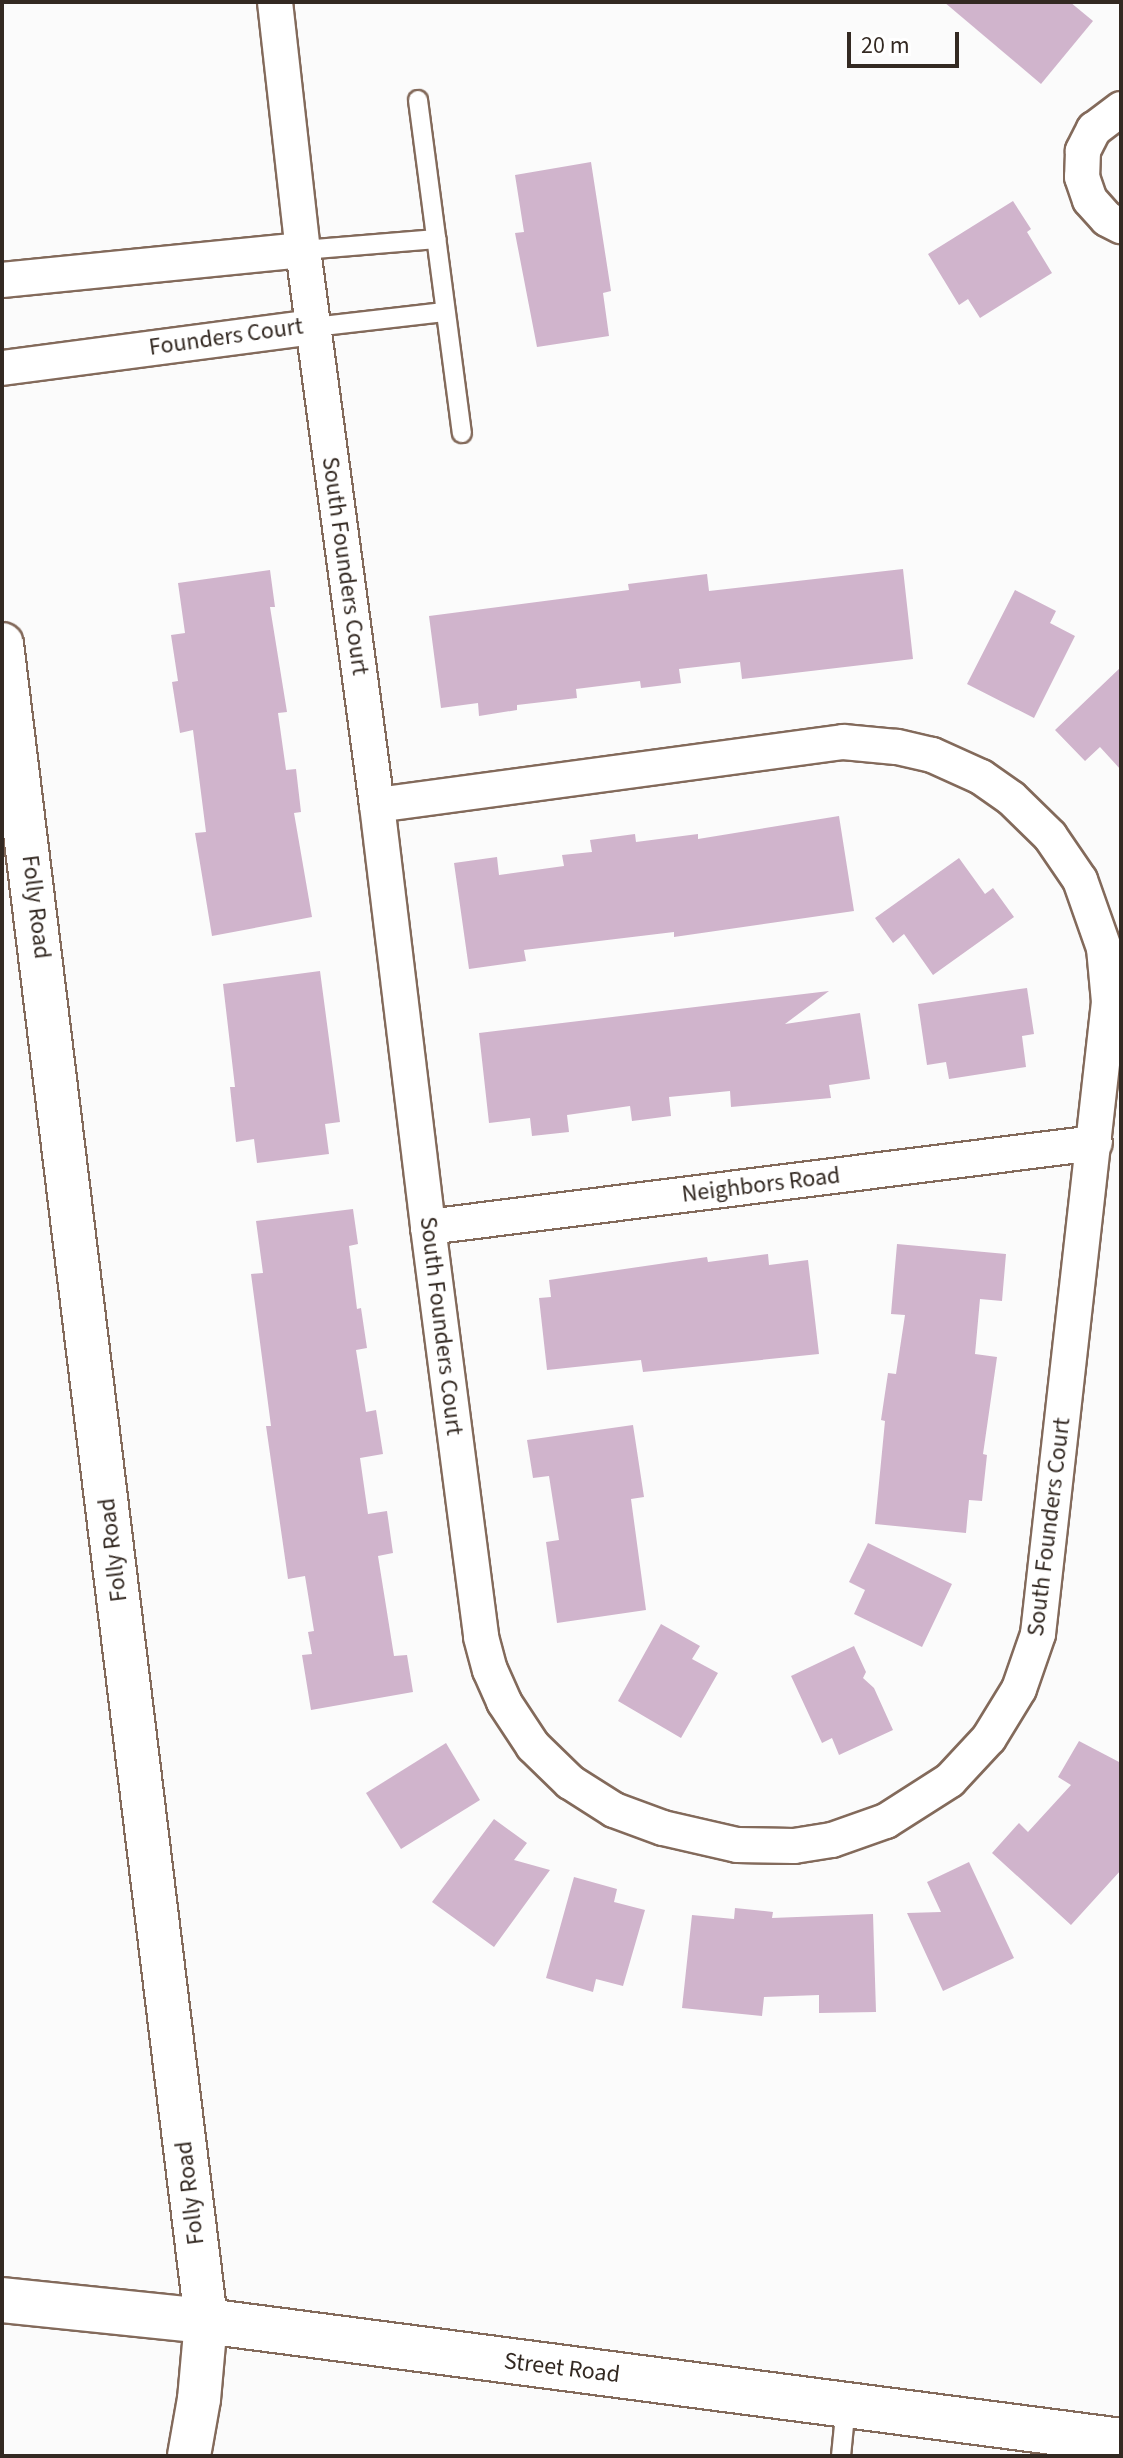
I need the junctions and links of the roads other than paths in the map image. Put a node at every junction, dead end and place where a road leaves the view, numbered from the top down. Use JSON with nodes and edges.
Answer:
{"nodes":[{"id":1,"x":275,"y":2,"type":"edge"},
{"id":2,"x":418,"y":100,"type":"dead end"},
{"id":3,"x":1121,"y":109,"type":"edge"},
{"id":4,"x":1121,"y":226,"type":"edge"},
{"id":5,"x":437,"y":239,"type":"junction"},
{"id":6,"x":303,"y":250,"type":"junction"},
{"id":7,"x":2,"y":280,"type":"edge"},
{"id":8,"x":444,"y":312,"type":"junction"},
{"id":9,"x":314,"y":327,"type":"junction"},
{"id":10,"x":2,"y":368,"type":"edge"},
{"id":11,"x":462,"y":433,"type":"dead end"},
{"id":12,"x":2,"y":644,"type":"edge"},
{"id":13,"x":377,"y":805,"type":"junction"},
{"id":14,"x":1095,"y":1143,"type":"junction"},
{"id":15,"x":428,"y":1227,"type":"junction"},
{"id":16,"x":2,"y":2300,"type":"edge"},
{"id":17,"x":206,"y":2321,"type":"junction"},
{"id":18,"x":846,"y":2405,"type":"junction"},
{"id":19,"x":1121,"y":2441,"type":"edge"},
{"id":20,"x":189,"y":2456,"type":"edge"},
{"id":21,"x":841,"y":2456,"type":"edge"}],
"edges":[{"from":1,"to":6,"type":"street","name":"Founders Court"},
{"from":2,"to":5,"type":"lane"},
{"from":3,"to":4,"type":"street"},
{"from":5,"to":6,"type":"lane"},
{"from":5,"to":8,"type":"lane"},
{"from":6,"to":7,"type":"street"},
{"from":6,"to":9,"type":"street","name":"Founders Court"},
{"from":8,"to":9,"type":"lane"},
{"from":8,"to":11,"type":"lane"},
{"from":9,"to":10,"type":"street","name":"Founders Court"},
{"from":9,"to":13,"type":"street","name":"South Founders Court"},
{"from":12,"to":17,"type":"street","name":"Folly Road"},
{"from":13,"to":14,"type":"street","name":"South Founders Court"},
{"from":13,"to":15,"type":"street","name":"South Founders Court"},
{"from":14,"to":15,"type":"street","name":"Neighbors Road"},
{"from":14,"to":15,"type":"street","name":"South Founders Court"},
{"from":16,"to":17,"type":"main road","name":"Street Road"},
{"from":17,"to":18,"type":"main road","name":"Street Road"},
{"from":17,"to":20,"type":"street","name":"Folly Road"},
{"from":18,"to":19,"type":"main road","name":"Street Road"},
{"from":18,"to":21,"type":"lane"}]}
